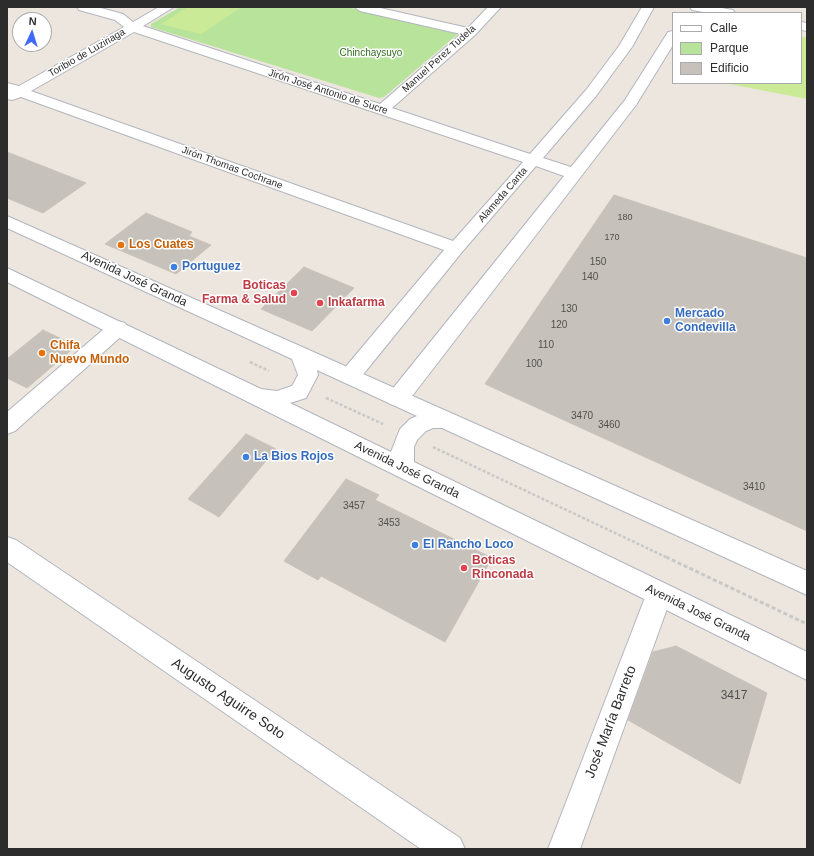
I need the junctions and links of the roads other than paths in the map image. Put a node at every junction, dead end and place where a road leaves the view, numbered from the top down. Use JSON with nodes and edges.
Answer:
{"nodes":[{"id":1,"x":84,"y":7,"type":"edge"},
{"id":2,"x":168,"y":7,"type":"edge"},
{"id":3,"x":360,"y":7,"type":"edge"},
{"id":4,"x":495,"y":7,"type":"edge"},
{"id":5,"x":648,"y":7,"type":"edge"},
{"id":6,"x":696,"y":7,"type":"edge"},
{"id":7,"x":724,"y":12,"type":"edge"},
{"id":8,"x":133,"y":27,"type":"junction"},
{"id":9,"x":471,"y":32,"type":"junction"},
{"id":10,"x":672,"y":37,"type":"edge"},
{"id":11,"x":11,"y":92,"type":"edge"},
{"id":12,"x":382,"y":110,"type":"junction"},
{"id":13,"x":533,"y":160,"type":"junction"},
{"id":14,"x":575,"y":174,"type":"junction"},
{"id":15,"x":7,"y":221,"type":"edge"},
{"id":16,"x":456,"y":248,"type":"junction"},
{"id":17,"x":7,"y":274,"type":"edge"},
{"id":18,"x":118,"y":328,"type":"junction"},
{"id":19,"x":301,"y":355,"type":"junction"},
{"id":20,"x":350,"y":376,"type":"junction"},
{"id":21,"x":258,"y":397,"type":"junction"},
{"id":22,"x":398,"y":398,"type":"junction"},
{"id":23,"x":447,"y":419,"type":"junction"},
{"id":24,"x":7,"y":425,"type":"edge"},
{"id":25,"x":402,"y":467,"type":"junction"},
{"id":26,"x":7,"y":548,"type":"edge"},
{"id":27,"x":807,"y":583,"type":"edge"},
{"id":28,"x":659,"y":595,"type":"junction"},
{"id":29,"x":807,"y":666,"type":"edge"},
{"id":30,"x":449,"y":849,"type":"edge"},
{"id":31,"x":564,"y":849,"type":"edge"}],
"edges":[{"from":1,"to":8,"type":"street","name":"Jirón José Antonio de Sucre"},
{"from":2,"to":8,"type":"street","name":"Toribio de Luziriaga"},
{"from":3,"to":9,"type":"street"},
{"from":4,"to":9,"type":"street","name":"Manuel Perez Tudela"},
{"from":5,"to":13,"type":"street","name":"Alameda Canta"},
{"from":6,"to":7,"type":"street"},
{"from":8,"to":11,"type":"street","name":"Toribio de Luziriaga"},
{"from":8,"to":12,"type":"street","name":"Jirón José Antonio de Sucre"},
{"from":9,"to":12,"type":"street","name":"Manuel Perez Tudela"},
{"from":10,"to":14,"type":"street"},
{"from":11,"to":16,"type":"street","name":"Jirón Thomas Cochrane"},
{"from":12,"to":13,"type":"street","name":"Jirón José Antonio de Sucre"},
{"from":13,"to":14,"type":"street","name":"Jirón José Antonio de Sucre"},
{"from":13,"to":16,"type":"street","name":"Alameda Canta"},
{"from":14,"to":22,"type":"street"},
{"from":15,"to":19,"type":"street","name":"Avenida José Granda"},
{"from":16,"to":20,"type":"street","name":"Alameda Canta"},
{"from":17,"to":18,"type":"street","name":"Avenida José Granda"},
{"from":18,"to":21,"type":"street","name":"Avenida José Granda"},
{"from":18,"to":24,"type":"street"},
{"from":19,"to":20,"type":"street","name":"Avenida José Granda"},
{"from":19,"to":21,"type":"street"},
{"from":20,"to":22,"type":"street","name":"Avenida José Granda"},
{"from":21,"to":25,"type":"street","name":"Avenida José Granda"},
{"from":22,"to":23,"type":"street","name":"Avenida José Granda"},
{"from":23,"to":25,"type":"street"},
{"from":23,"to":27,"type":"street","name":"Avenida José Granda"},
{"from":25,"to":28,"type":"street","name":"Avenida José Granda"},
{"from":26,"to":30,"type":"street","name":"Augusto Aguirre Soto"},
{"from":28,"to":29,"type":"street","name":"Avenida José Granda"},
{"from":28,"to":31,"type":"street","name":"José María Barreto"}]}
